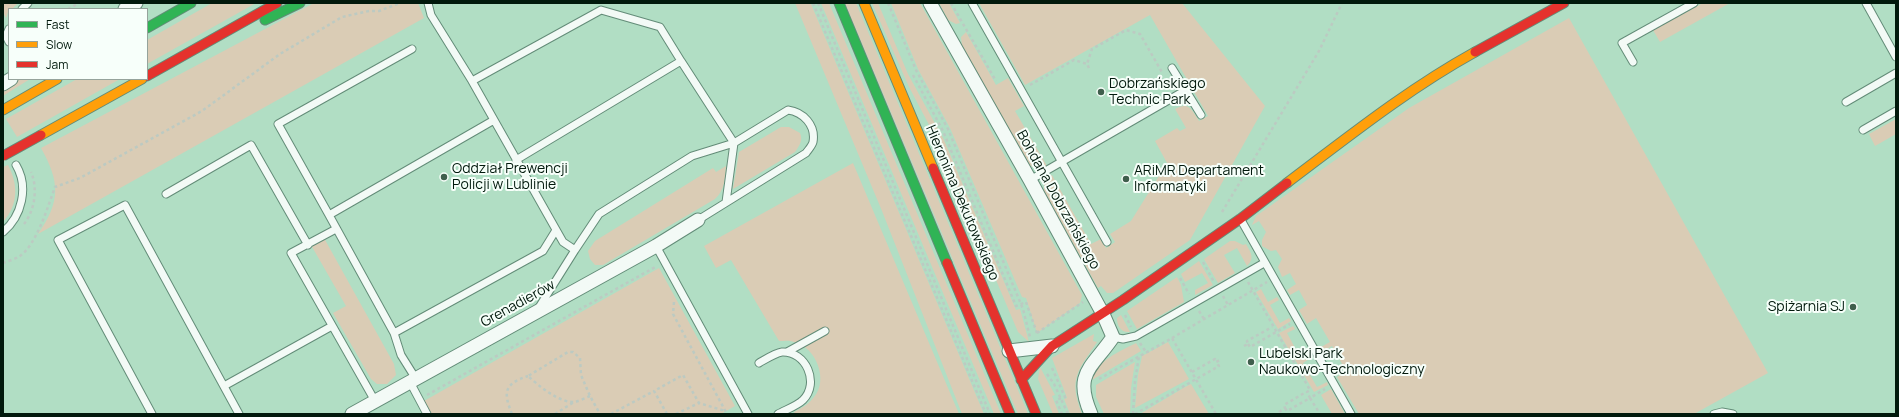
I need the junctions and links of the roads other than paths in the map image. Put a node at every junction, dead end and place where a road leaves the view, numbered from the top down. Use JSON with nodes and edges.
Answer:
{"nodes":[{"id":1,"x":136,"y":3,"type":"edge"},
{"id":2,"x":184,"y":3,"type":"edge"},
{"id":3,"x":191,"y":3,"type":"edge"},
{"id":4,"x":277,"y":3,"type":"edge"},
{"id":5,"x":300,"y":3,"type":"edge"},
{"id":6,"x":428,"y":3,"type":"edge"},
{"id":7,"x":839,"y":3,"type":"edge"},
{"id":8,"x":864,"y":3,"type":"edge"},
{"id":9,"x":930,"y":3,"type":"edge"},
{"id":10,"x":972,"y":3,"type":"edge"},
{"id":11,"x":1564,"y":3,"type":"edge"},
{"id":12,"x":1694,"y":3,"type":"edge"},
{"id":13,"x":1866,"y":3,"type":"edge"},
{"id":14,"x":1874,"y":3,"type":"edge"},
{"id":15,"x":127,"y":8,"type":"edge"},
{"id":16,"x":1873,"y":14,"type":"junction"},
{"id":17,"x":157,"y":22,"type":"junction"},
{"id":18,"x":148,"y":27,"type":"edge"},
{"id":19,"x":412,"y":49,"type":"dead end"},
{"id":20,"x":1896,"y":57,"type":"edge"},
{"id":21,"x":681,"y":61,"type":"junction"},
{"id":22,"x":1633,"y":62,"type":"dead end"},
{"id":23,"x":170,"y":64,"type":"junction"},
{"id":24,"x":1172,"y":68,"type":"dead end"},
{"id":25,"x":1896,"y":73,"type":"edge"},
{"id":26,"x":148,"y":75,"type":"edge"},
{"id":27,"x":55,"y":80,"type":"edge"},
{"id":28,"x":140,"y":80,"type":"edge"},
{"id":29,"x":472,"y":81,"type":"junction"},
{"id":30,"x":1186,"y":90,"type":"junction"},
{"id":31,"x":1846,"y":102,"type":"dead end"},
{"id":32,"x":3,"y":110,"type":"edge"},
{"id":33,"x":1896,"y":111,"type":"edge"},
{"id":34,"x":1201,"y":115,"type":"dead end"},
{"id":35,"x":494,"y":120,"type":"junction"},
{"id":36,"x":1863,"y":130,"type":"dead end"},
{"id":37,"x":734,"y":143,"type":"junction"},
{"id":38,"x":3,"y":156,"type":"edge"},
{"id":39,"x":516,"y":160,"type":"junction"},
{"id":40,"x":1062,"y":163,"type":"junction"},
{"id":41,"x":16,"y":165,"type":"dead end"},
{"id":42,"x":1030,"y":180,"type":"junction"},
{"id":43,"x":166,"y":194,"type":"dead end"},
{"id":44,"x":726,"y":202,"type":"junction"},
{"id":45,"x":328,"y":215,"type":"junction"},
{"id":46,"x":1240,"y":219,"type":"junction"},
{"id":47,"x":698,"y":220,"type":"joint"},
{"id":48,"x":336,"y":229,"type":"junction"},
{"id":49,"x":556,"y":230,"type":"junction"},
{"id":50,"x":3,"y":232,"type":"edge"},
{"id":51,"x":1107,"y":242,"type":"dead end"},
{"id":52,"x":308,"y":244,"type":"junction"},
{"id":53,"x":656,"y":246,"type":"junction"},
{"id":54,"x":575,"y":250,"type":"junction"},
{"id":55,"x":1264,"y":263,"type":"junction"},
{"id":56,"x":536,"y":312,"type":"junction"},
{"id":57,"x":1103,"y":314,"type":"junction"},
{"id":58,"x":332,"y":326,"type":"junction"},
{"id":59,"x":825,"y":332,"type":"dead end"},
{"id":60,"x":394,"y":333,"type":"junction"},
{"id":61,"x":1113,"y":337,"type":"junction"},
{"id":62,"x":1043,"y":350,"type":"junction"},
{"id":63,"x":1009,"y":351,"type":"junction"},
{"id":64,"x":788,"y":352,"type":"junction"},
{"id":65,"x":759,"y":363,"type":"dead end"},
{"id":66,"x":413,"y":380,"type":"junction"},
{"id":67,"x":1022,"y":380,"type":"junction"},
{"id":68,"x":224,"y":386,"type":"junction"},
{"id":69,"x":375,"y":401,"type":"junction"},
{"id":70,"x":152,"y":414,"type":"edge"},
{"id":71,"x":239,"y":414,"type":"edge"},
{"id":72,"x":352,"y":414,"type":"edge"},
{"id":73,"x":427,"y":414,"type":"edge"},
{"id":74,"x":748,"y":414,"type":"edge"},
{"id":75,"x":778,"y":414,"type":"edge"},
{"id":76,"x":1010,"y":414,"type":"edge"},
{"id":77,"x":1036,"y":414,"type":"edge"},
{"id":78,"x":1091,"y":414,"type":"edge"},
{"id":79,"x":1351,"y":414,"type":"edge"},
{"id":80,"x":1714,"y":414,"type":"edge"},
{"id":81,"x":1733,"y":414,"type":"edge"}],
"edges":[{"from":1,"to":15,"type":"street"},
{"from":2,"to":17,"type":"street"},
{"from":3,"to":17,"type":"street"},
{"from":4,"to":23,"type":"street"},
{"from":5,"to":23,"type":"street"},
{"from":6,"to":29,"type":"lane"},
{"from":7,"to":76,"type":"street"},
{"from":8,"to":63,"type":"street","name":"Hieronima Dekutowskiego"},
{"from":9,"to":42,"type":"street","name":"Bohdana Dobrzańskiego"},
{"from":10,"to":40,"type":"lane"},
{"from":11,"to":46,"type":"street"},
{"from":12,"to":22,"type":"lane"},
{"from":13,"to":16,"type":"lane"},
{"from":14,"to":16,"type":"lane"},
{"from":16,"to":20,"type":"lane"},
{"from":17,"to":18,"type":"street"},
{"from":19,"to":45,"type":"lane"},
{"from":21,"to":29,"type":"lane"},
{"from":21,"to":37,"type":"lane"},
{"from":21,"to":39,"type":"lane"},
{"from":23,"to":26,"type":"street"},
{"from":24,"to":30,"type":"lane"},
{"from":25,"to":31,"type":"lane"},
{"from":27,"to":32,"type":"street"},
{"from":28,"to":38,"type":"street","bridge":true},
{"from":29,"to":35,"type":"lane"},
{"from":30,"to":34,"type":"lane"},
{"from":30,"to":40,"type":"lane"},
{"from":33,"to":36,"type":"lane"},
{"from":35,"to":39,"type":"lane"},
{"from":35,"to":45,"type":"lane"},
{"from":37,"to":44,"type":"lane"},
{"from":37,"to":44,"type":"lane"},
{"from":37,"to":54,"type":"lane"},
{"from":39,"to":49,"type":"lane"},
{"from":40,"to":42,"type":"lane"},
{"from":40,"to":51,"type":"lane"},
{"from":41,"to":50,"type":"lane"},
{"from":42,"to":57,"type":"street","name":"Bohdana Dobrzańskiego"},
{"from":43,"to":52,"type":"lane"},
{"from":44,"to":47,"type":"lane"},
{"from":45,"to":48,"type":"lane"},
{"from":46,"to":55,"type":"lane"},
{"from":46,"to":57,"type":"street"},
{"from":47,"to":53,"type":"street","name":"Grenadierów"},
{"from":48,"to":52,"type":"lane"},
{"from":48,"to":60,"type":"lane"},
{"from":49,"to":54,"type":"lane"},
{"from":49,"to":60,"type":"lane"},
{"from":52,"to":58,"type":"lane"},
{"from":53,"to":56,"type":"street","name":"Grenadierów"},
{"from":53,"to":74,"type":"lane"},
{"from":54,"to":56,"type":"lane"},
{"from":55,"to":61,"type":"lane"},
{"from":55,"to":79,"type":"lane"},
{"from":56,"to":66,"type":"street","name":"Grenadierów"},
{"from":57,"to":61,"type":"street","name":"Bohdana Dobrzańskiego"},
{"from":57,"to":62,"type":"street"},
{"from":58,"to":68,"type":"lane"},
{"from":58,"to":69,"type":"lane"},
{"from":59,"to":64,"type":"lane"},
{"from":60,"to":66,"type":"lane"},
{"from":61,"to":78,"type":"street"},
{"from":62,"to":63,"type":"street"},
{"from":62,"to":67,"type":"street"},
{"from":63,"to":67,"type":"street","name":"Hieronima Dekutowskiego"},
{"from":64,"to":65,"type":"lane"},
{"from":64,"to":75,"type":"lane"},
{"from":66,"to":69,"type":"street","name":"Grenadierów"},
{"from":66,"to":73,"type":"lane"},
{"from":67,"to":77,"type":"street","name":"Hieronima Dekutowskiego"},
{"from":68,"to":70,"type":"lane"},
{"from":68,"to":71,"type":"lane"},
{"from":69,"to":72,"type":"street","name":"Grenadierów"},
{"from":80,"to":81,"type":"lane"}]}
